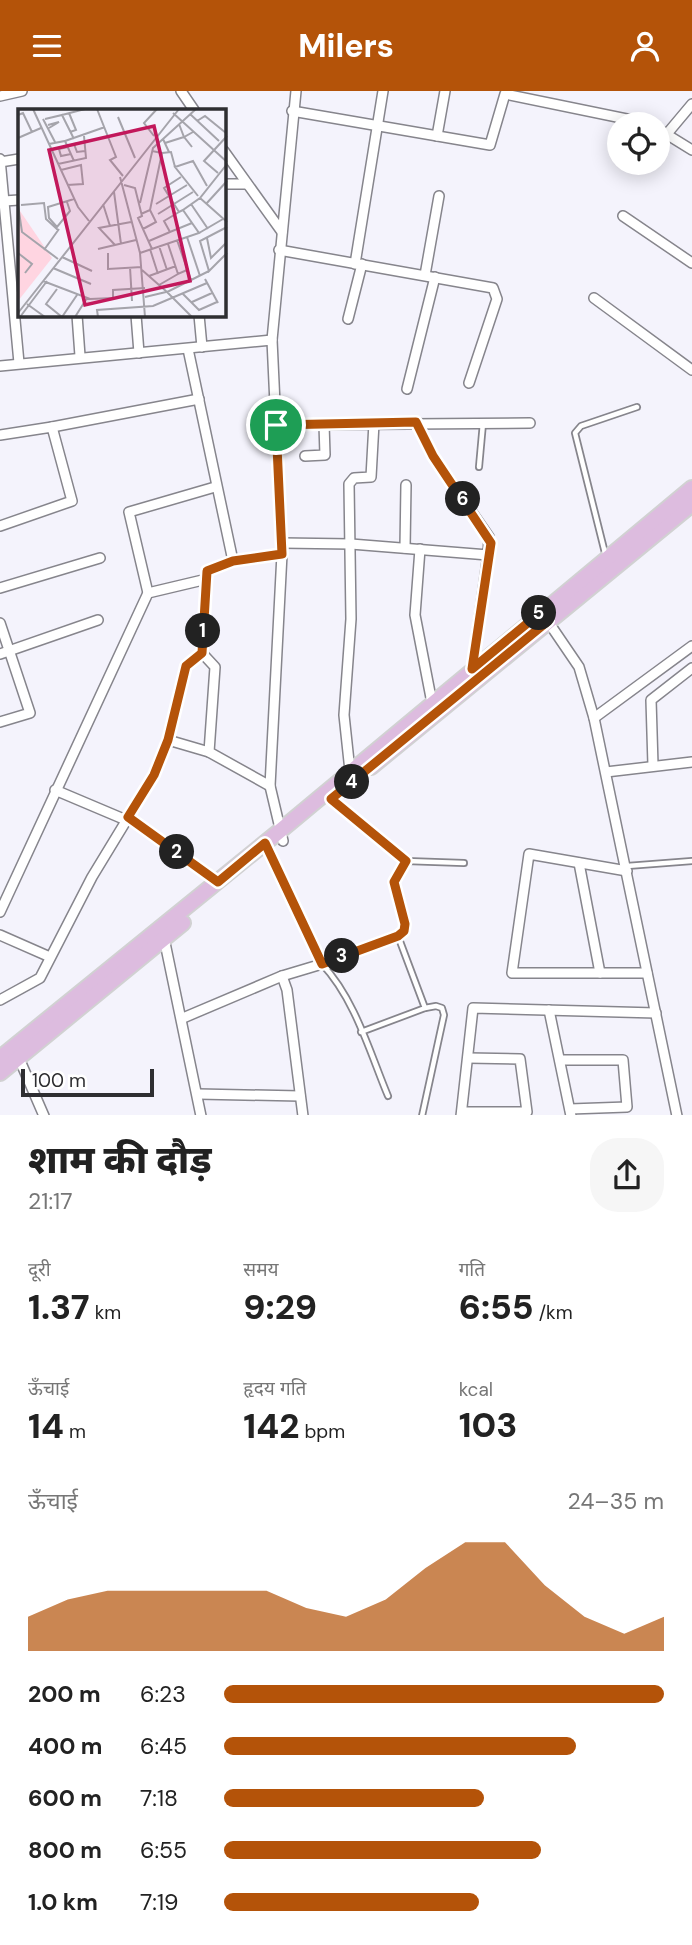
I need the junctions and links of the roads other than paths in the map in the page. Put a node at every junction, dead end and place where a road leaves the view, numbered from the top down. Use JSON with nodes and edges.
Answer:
{"nodes":[{"id":1,"x":22,"y":91,"type":"edge"},
{"id":2,"x":181,"y":91,"type":"edge"},
{"id":3,"x":296,"y":91,"type":"edge"},
{"id":4,"x":383,"y":91,"type":"edge"},
{"id":5,"x":445,"y":91,"type":"edge"},
{"id":6,"x":0,"y":96,"type":"edge"},
{"id":7,"x":692,"y":104,"type":"edge"},
{"id":8,"x":193,"y":109,"type":"edge"},
{"id":9,"x":292,"y":111,"type":"junction"},
{"id":10,"x":607,"y":113,"type":"edge"},
{"id":11,"x":670,"y":125,"type":"edge"},
{"id":12,"x":378,"y":126,"type":"junction"},
{"id":13,"x":437,"y":136,"type":"junction"},
{"id":14,"x":670,"y":137,"type":"edge"},
{"id":15,"x":692,"y":150,"type":"edge"},
{"id":16,"x":226,"y":155,"type":"edge"},
{"id":17,"x":18,"y":159,"type":"edge"},
{"id":18,"x":0,"y":160,"type":"edge"},
{"id":19,"x":226,"y":184,"type":"edge"},
{"id":20,"x":247,"y":184,"type":"junction"},
{"id":21,"x":439,"y":196,"type":"dead end"},
{"id":22,"x":18,"y":200,"type":"edge"},
{"id":23,"x":4,"y":201,"type":"junction"},
{"id":24,"x":3,"y":214,"type":"edge"},
{"id":25,"x":623,"y":216,"type":"dead end"},
{"id":26,"x":282,"y":232,"type":"junction"},
{"id":27,"x":279,"y":250,"type":"junction"},
{"id":28,"x":692,"y":263,"type":"edge"},
{"id":29,"x":358,"y":264,"type":"junction"},
{"id":30,"x":425,"y":275,"type":"junction"},
{"id":31,"x":435,"y":277,"type":"junction"},
{"id":32,"x":594,"y":297,"type":"dead end"},
{"id":33,"x":76,"y":317,"type":"edge"},
{"id":34,"x":136,"y":317,"type":"edge"},
{"id":35,"x":199,"y":317,"type":"edge"},
{"id":36,"x":348,"y":319,"type":"dead end"},
{"id":37,"x":272,"y":340,"type":"junction"},
{"id":38,"x":202,"y":347,"type":"junction"},
{"id":39,"x":188,"y":349,"type":"junction"},
{"id":40,"x":139,"y":353,"type":"junction"},
{"id":41,"x":80,"y":356,"type":"junction"},
{"id":42,"x":19,"y":363,"type":"junction"},
{"id":43,"x":0,"y":366,"type":"edge"},
{"id":44,"x":692,"y":370,"type":"edge"},
{"id":45,"x":469,"y":383,"type":"dead end"},
{"id":46,"x":407,"y":389,"type":"dead end"},
{"id":47,"x":199,"y":399,"type":"junction"},
{"id":48,"x":637,"y":407,"type":"dead end"},
{"id":49,"x":416,"y":422,"type":"junction"},
{"id":50,"x":374,"y":423,"type":"junction"},
{"id":51,"x":483,"y":423,"type":"junction"},
{"id":52,"x":530,"y":423,"type":"dead end"},
{"id":53,"x":324,"y":424,"type":"junction"},
{"id":54,"x":276,"y":425,"type":"junction"},
{"id":55,"x":52,"y":427,"type":"junction"},
{"id":56,"x":0,"y":435,"type":"edge"},
{"id":57,"x":304,"y":456,"type":"dead end"},
{"id":58,"x":479,"y":467,"type":"dead end"},
{"id":59,"x":406,"y":485,"type":"dead end"},
{"id":60,"x":215,"y":487,"type":"junction"},
{"id":61,"x":692,"y":488,"type":"edge"},
{"id":62,"x":692,"y":504,"type":"edge"},
{"id":63,"x":1,"y":523,"type":"edge"},
{"id":64,"x":282,"y":543,"type":"junction"},
{"id":65,"x":351,"y":544,"type":"junction"},
{"id":66,"x":405,"y":548,"type":"junction"},
{"id":67,"x":420,"y":549,"type":"junction"},
{"id":68,"x":282,"y":554,"type":"junction"},
{"id":69,"x":488,"y":555,"type":"junction"},
{"id":70,"x":100,"y":558,"type":"dead end"},
{"id":71,"x":606,"y":558,"type":"junction"},
{"id":72,"x":233,"y":561,"type":"junction"},
{"id":73,"x":207,"y":579,"type":"junction"},
{"id":74,"x":0,"y":588,"type":"edge"},
{"id":75,"x":148,"y":593,"type":"junction"},
{"id":76,"x":544,"y":617,"type":"junction"},
{"id":77,"x":98,"y":620,"type":"dead end"},
{"id":78,"x":0,"y":623,"type":"edge"},
{"id":79,"x":692,"y":646,"type":"edge"},
{"id":80,"x":5,"y":653,"type":"edge"},
{"id":81,"x":202,"y":653,"type":"junction"},
{"id":82,"x":692,"y":668,"type":"edge"},
{"id":83,"x":472,"y":669,"type":"junction"},
{"id":84,"x":432,"y":703,"type":"junction"},
{"id":85,"x":594,"y":718,"type":"junction"},
{"id":86,"x":0,"y":722,"type":"edge"},
{"id":87,"x":168,"y":740,"type":"junction"},
{"id":88,"x":209,"y":752,"type":"junction"},
{"id":89,"x":692,"y":762,"type":"edge"},
{"id":90,"x":653,"y":765,"type":"junction"},
{"id":91,"x":350,"y":772,"type":"junction"},
{"id":92,"x":606,"y":772,"type":"junction"},
{"id":93,"x":270,"y":786,"type":"junction"},
{"id":94,"x":55,"y":790,"type":"junction"},
{"id":95,"x":331,"y":799,"type":"junction"},
{"id":96,"x":127,"y":819,"type":"junction"},
{"id":97,"x":282,"y":836,"type":"junction"},
{"id":98,"x":268,"y":847,"type":"junction"},
{"id":99,"x":406,"y":861,"type":"junction"},
{"id":100,"x":692,"y":861,"type":"edge"},
{"id":101,"x":464,"y":863,"type":"dead end"},
{"id":102,"x":579,"y":863,"type":"junction"},
{"id":103,"x":626,"y":869,"type":"junction"},
{"id":104,"x":218,"y":882,"type":"junction"},
{"id":105,"x":0,"y":912,"type":"edge"},
{"id":106,"x":0,"y":935,"type":"edge"},
{"id":107,"x":398,"y":936,"type":"junction"},
{"id":108,"x":164,"y":938,"type":"junction"},
{"id":109,"x":50,"y":957,"type":"junction"},
{"id":110,"x":322,"y":964,"type":"junction"},
{"id":111,"x":600,"y":973,"type":"junction"},
{"id":112,"x":647,"y":973,"type":"junction"},
{"id":113,"x":282,"y":976,"type":"junction"},
{"id":114,"x":0,"y":1000,"type":"edge"},
{"id":115,"x":425,"y":1008,"type":"junction"},
{"id":116,"x":550,"y":1010,"type":"junction"},
{"id":117,"x":656,"y":1013,"type":"junction"},
{"id":118,"x":183,"y":1018,"type":"junction"},
{"id":119,"x":361,"y":1032,"type":"junction"},
{"id":120,"x":16,"y":1053,"type":"junction"},
{"id":121,"x":0,"y":1058,"type":"edge"},
{"id":122,"x":468,"y":1058,"type":"junction"},
{"id":123,"x":560,"y":1060,"type":"junction"},
{"id":124,"x":0,"y":1073,"type":"edge"},
{"id":125,"x":198,"y":1094,"type":"junction"},
{"id":126,"x":300,"y":1096,"type":"junction"},
{"id":127,"x":388,"y":1096,"type":"dead end"},
{"id":128,"x":570,"y":1112,"type":"edge"},
{"id":129,"x":461,"y":1114,"type":"edge"},
{"id":130,"x":44,"y":1115,"type":"edge"},
{"id":131,"x":201,"y":1115,"type":"edge"},
{"id":132,"x":303,"y":1115,"type":"edge"},
{"id":133,"x":422,"y":1115,"type":"edge"},
{"id":134,"x":677,"y":1115,"type":"edge"}],
"edges":[{"from":1,"to":6,"type":"street"},
{"from":2,"to":8,"type":"street"},
{"from":3,"to":9,"type":"street"},
{"from":4,"to":12,"type":"street"},
{"from":5,"to":13,"type":"street"},
{"from":7,"to":11,"type":"street"},
{"from":9,"to":12,"type":"street"},
{"from":9,"to":26,"type":"street"},
{"from":10,"to":13,"type":"street"},
{"from":12,"to":13,"type":"street"},
{"from":12,"to":29,"type":"street"},
{"from":14,"to":15,"type":"street"},
{"from":16,"to":20,"type":"street"},
{"from":17,"to":18,"type":"street"},
{"from":18,"to":23,"type":"street"},
{"from":19,"to":20,"type":"street"},
{"from":20,"to":26,"type":"street"},
{"from":21,"to":30,"type":"street"},
{"from":22,"to":23,"type":"street"},
{"from":23,"to":24,"type":"street"},
{"from":24,"to":42,"type":"street"},
{"from":25,"to":28,"type":"street"},
{"from":26,"to":27,"type":"street"},
{"from":27,"to":29,"type":"street"},
{"from":27,"to":37,"type":"street"},
{"from":29,"to":30,"type":"street"},
{"from":29,"to":36,"type":"street"},
{"from":30,"to":31,"type":"street"},
{"from":31,"to":45,"type":"street"},
{"from":31,"to":46,"type":"street"},
{"from":32,"to":44,"type":"street"},
{"from":33,"to":41,"type":"street"},
{"from":34,"to":40,"type":"street"},
{"from":35,"to":38,"type":"street"},
{"from":37,"to":38,"type":"street"},
{"from":37,"to":54,"type":"street"},
{"from":38,"to":39,"type":"street"},
{"from":39,"to":40,"type":"street"},
{"from":39,"to":47,"type":"street"},
{"from":40,"to":41,"type":"street"},
{"from":41,"to":42,"type":"street"},
{"from":42,"to":43,"type":"street"},
{"from":47,"to":55,"type":"street"},
{"from":47,"to":60,"type":"street"},
{"from":48,"to":71,"type":"lane"},
{"from":49,"to":50,"type":"street"},
{"from":49,"to":51,"type":"street"},
{"from":49,"to":69,"type":"street"},
{"from":50,"to":53,"type":"street"},
{"from":50,"to":65,"type":"street"},
{"from":51,"to":52,"type":"street"},
{"from":51,"to":58,"type":"lane"},
{"from":53,"to":54,"type":"street"},
{"from":53,"to":57,"type":"street"},
{"from":54,"to":64,"type":"street"},
{"from":55,"to":56,"type":"street"},
{"from":55,"to":63,"type":"street"},
{"from":59,"to":66,"type":"street"},
{"from":60,"to":72,"type":"street"},
{"from":60,"to":75,"type":"street"},
{"from":61,"to":71,"type":"main road"},
{"from":62,"to":76,"type":"main road"},
{"from":64,"to":65,"type":"street"},
{"from":64,"to":68,"type":"street"},
{"from":65,"to":66,"type":"street"},
{"from":65,"to":91,"type":"street"},
{"from":66,"to":67,"type":"street"},
{"from":67,"to":69,"type":"street"},
{"from":67,"to":84,"type":"street"},
{"from":68,"to":72,"type":"street"},
{"from":68,"to":93,"type":"street"},
{"from":69,"to":83,"type":"street"},
{"from":70,"to":74,"type":"street"},
{"from":71,"to":76,"type":"main road"},
{"from":72,"to":73,"type":"street"},
{"from":73,"to":75,"type":"street"},
{"from":73,"to":81,"type":"street"},
{"from":75,"to":94,"type":"street"},
{"from":76,"to":83,"type":"main road"},
{"from":76,"to":85,"type":"street"},
{"from":76,"to":95,"type":"main road"},
{"from":77,"to":80,"type":"street"},
{"from":78,"to":80,"type":"street"},
{"from":79,"to":85,"type":"street"},
{"from":80,"to":86,"type":"street"},
{"from":81,"to":87,"type":"street"},
{"from":81,"to":88,"type":"street"},
{"from":82,"to":90,"type":"street"},
{"from":83,"to":84,"type":"main road"},
{"from":84,"to":91,"type":"main road"},
{"from":85,"to":92,"type":"street"},
{"from":87,"to":88,"type":"street"},
{"from":87,"to":96,"type":"street"},
{"from":88,"to":93,"type":"street"},
{"from":89,"to":90,"type":"street"},
{"from":90,"to":92,"type":"street"},
{"from":91,"to":97,"type":"main road"},
{"from":92,"to":103,"type":"street"},
{"from":93,"to":97,"type":"street"},
{"from":94,"to":96,"type":"street"},
{"from":94,"to":105,"type":"street"},
{"from":95,"to":97,"type":"main road"},
{"from":95,"to":99,"type":"lane"},
{"from":96,"to":104,"type":"street"},
{"from":96,"to":109,"type":"street"},
{"from":97,"to":98,"type":"main road"},
{"from":98,"to":104,"type":"main road"},
{"from":98,"to":108,"type":"main road"},
{"from":98,"to":110,"type":"street"},
{"from":99,"to":101,"type":"lane"},
{"from":99,"to":107,"type":"lane"},
{"from":100,"to":103,"type":"lane"},
{"from":102,"to":103,"type":"street"},
{"from":102,"to":111,"type":"street"},
{"from":102,"to":111,"type":"street"},
{"from":103,"to":112,"type":"street"},
{"from":104,"to":120,"type":"main road"},
{"from":106,"to":109,"type":"street"},
{"from":107,"to":110,"type":"lane"},
{"from":107,"to":115,"type":"lane"},
{"from":108,"to":118,"type":"street"},
{"from":108,"to":120,"type":"main road"},
{"from":109,"to":114,"type":"street"},
{"from":110,"to":113,"type":"street"},
{"from":110,"to":119,"type":"lane"},
{"from":111,"to":112,"type":"street"},
{"from":112,"to":117,"type":"street"},
{"from":113,"to":118,"type":"street"},
{"from":113,"to":126,"type":"street"},
{"from":115,"to":119,"type":"lane"},
{"from":115,"to":133,"type":"lane"},
{"from":116,"to":117,"type":"street"},
{"from":116,"to":122,"type":"street"},
{"from":116,"to":123,"type":"street"},
{"from":117,"to":134,"type":"street"},
{"from":118,"to":125,"type":"street"},
{"from":119,"to":127,"type":"lane"},
{"from":120,"to":121,"type":"main road"},
{"from":120,"to":124,"type":"main road"},
{"from":120,"to":130,"type":"street"},
{"from":122,"to":129,"type":"street"},
{"from":122,"to":129,"type":"street"},
{"from":123,"to":128,"type":"street"},
{"from":123,"to":128,"type":"street"},
{"from":125,"to":126,"type":"street"},
{"from":125,"to":131,"type":"street"},
{"from":126,"to":132,"type":"street"}]}
